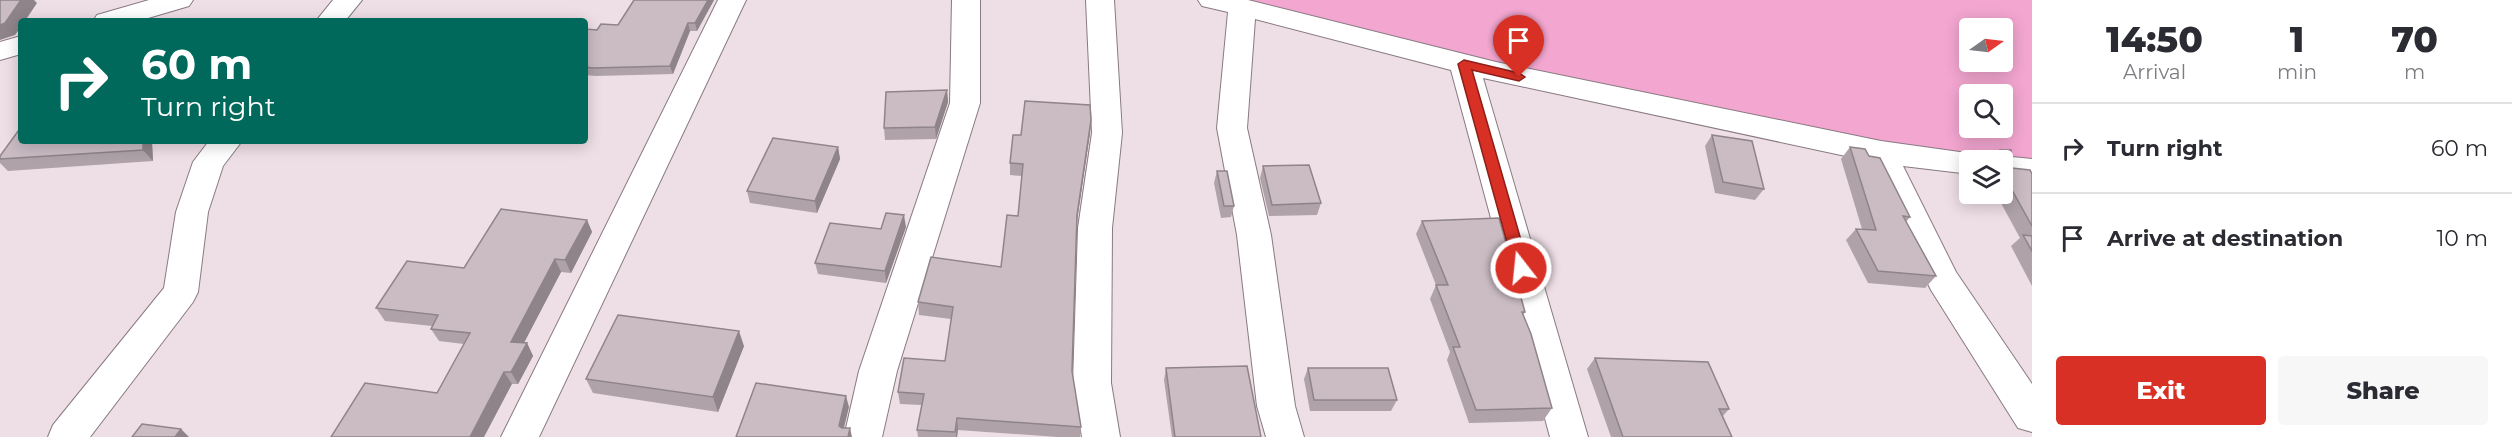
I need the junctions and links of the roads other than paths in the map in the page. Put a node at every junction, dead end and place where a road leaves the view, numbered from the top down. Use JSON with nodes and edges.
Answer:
{"nodes":[{"id":1,"x":179,"y":0,"type":"edge"},
{"id":2,"x":348,"y":0,"type":"edge"},
{"id":3,"x":732,"y":0,"type":"edge"},
{"id":4,"x":966,"y":0,"type":"edge"},
{"id":5,"x":1100,"y":0,"type":"edge"},
{"id":6,"x":1227,"y":4,"type":"edge"},
{"id":7,"x":116,"y":18,"type":"edge"},
{"id":8,"x":333,"y":18,"type":"edge"},
{"id":9,"x":18,"y":46,"type":"edge"},
{"id":10,"x":0,"y":51,"type":"edge"},
{"id":11,"x":1464,"y":64,"type":"junction"},
{"id":12,"x":224,"y":144,"type":"edge"},
{"id":13,"x":1881,"y":152,"type":"junction"},
{"id":14,"x":1959,"y":162,"type":"edge"},
{"id":15,"x":2013,"y":168,"type":"edge"},
{"id":16,"x":2032,"y":170,"type":"edge"},
{"id":17,"x":2032,"y":416,"type":"edge"},
{"id":18,"x":67,"y":437,"type":"edge"},
{"id":19,"x":520,"y":437,"type":"edge"},
{"id":20,"x":863,"y":437,"type":"edge"},
{"id":21,"x":1101,"y":437,"type":"edge"},
{"id":22,"x":1285,"y":437,"type":"edge"},
{"id":23,"x":1569,"y":437,"type":"edge"}],
"edges":[{"from":1,"to":7,"type":"street"},
{"from":2,"to":8,"type":"street"},
{"from":3,"to":19,"type":"street"},
{"from":4,"to":20,"type":"street"},
{"from":5,"to":21,"type":"street"},
{"from":6,"to":11,"type":"street"},
{"from":6,"to":22,"type":"street"},
{"from":9,"to":10,"type":"street"},
{"from":11,"to":13,"type":"street"},
{"from":11,"to":23,"type":"street"},
{"from":12,"to":18,"type":"street"},
{"from":13,"to":14,"type":"street"},
{"from":13,"to":17,"type":"street"},
{"from":15,"to":16,"type":"street"}]}
